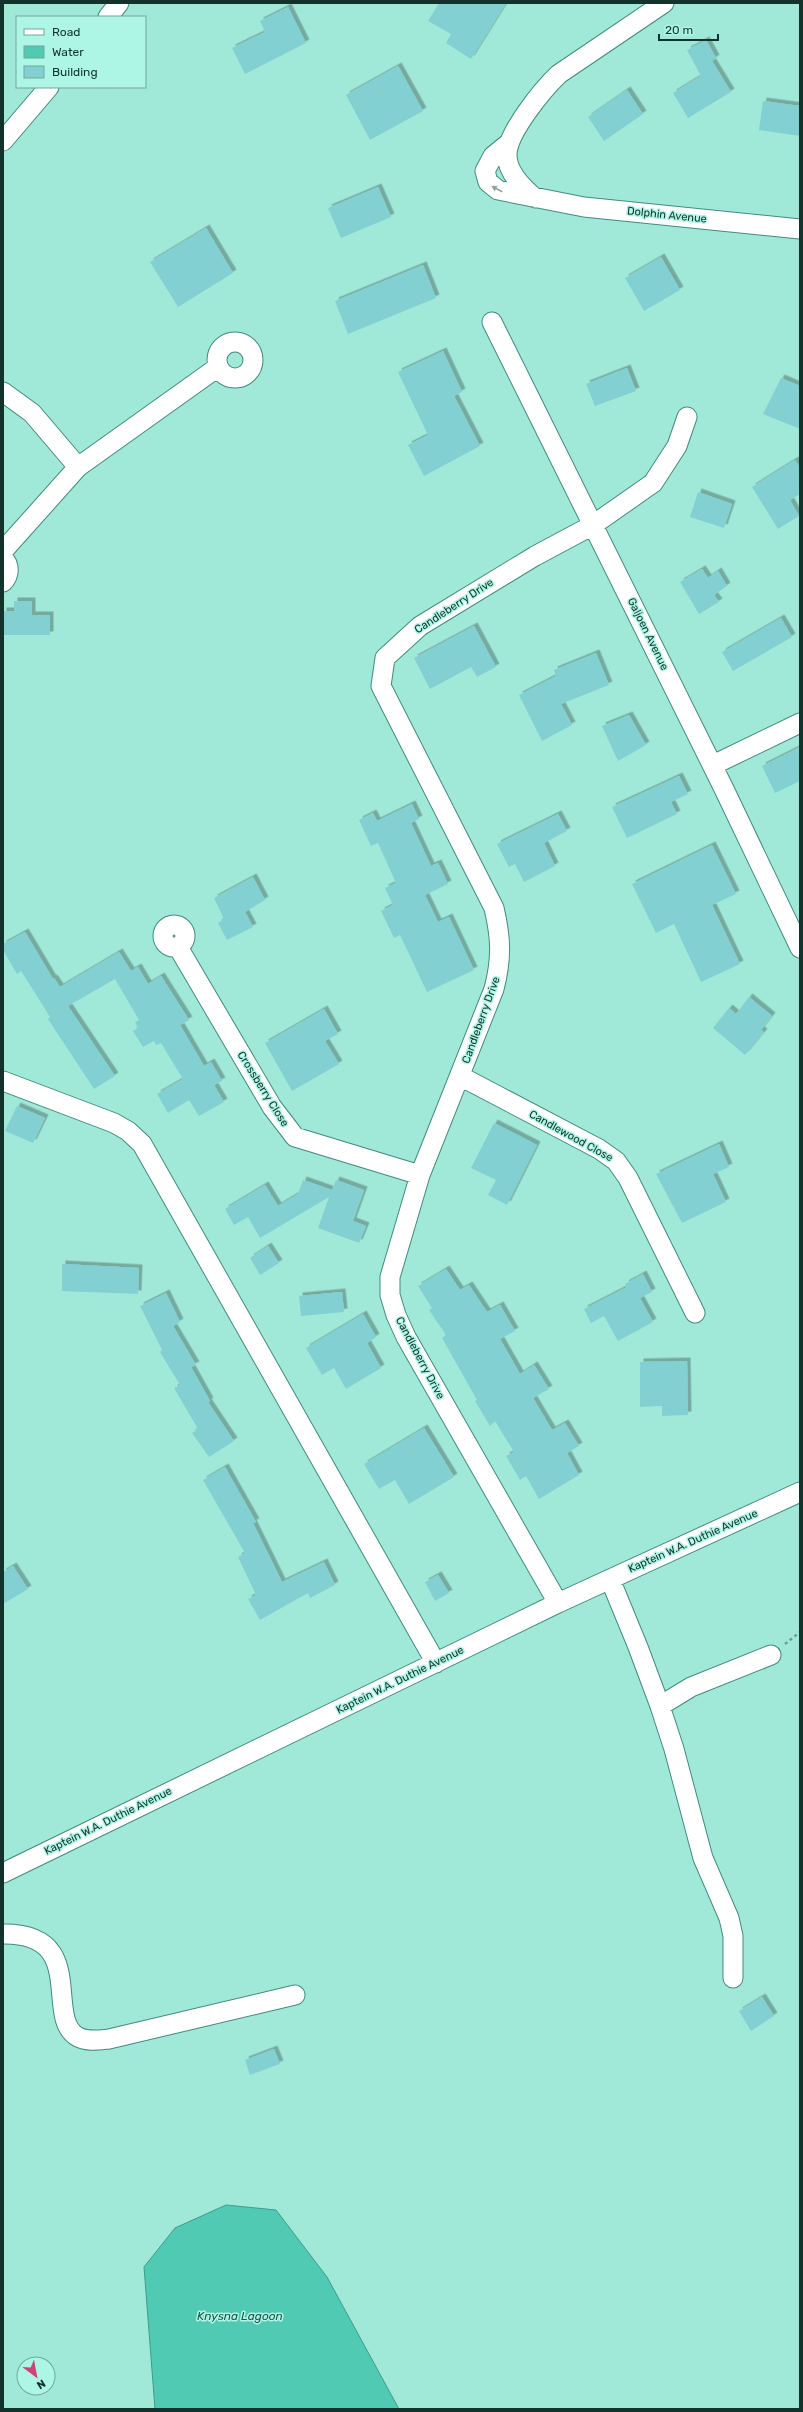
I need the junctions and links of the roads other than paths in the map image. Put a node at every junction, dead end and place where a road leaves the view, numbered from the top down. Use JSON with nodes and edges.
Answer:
{"nodes":[{"id":1,"x":120,"y":3,"type":"edge"},
{"id":2,"x":664,"y":3,"type":"edge"},
{"id":3,"x":109,"y":16,"type":"edge"},
{"id":4,"x":48,"y":88,"type":"edge"},
{"id":5,"x":3,"y":141,"type":"edge"},
{"id":6,"x":509,"y":143,"type":"junction"},
{"id":7,"x":535,"y":198,"type":"junction"},
{"id":8,"x":800,"y":230,"type":"edge"},
{"id":9,"x":492,"y":322,"type":"dead end"},
{"id":10,"x":218,"y":368,"type":"dead end"},
{"id":11,"x":3,"y":392,"type":"edge"},
{"id":12,"x":687,"y":417,"type":"dead end"},
{"id":13,"x":78,"y":467,"type":"junction"},
{"id":14,"x":593,"y":525,"type":"junction"},
{"id":15,"x":3,"y":551,"type":"edge"},
{"id":16,"x":3,"y":558,"type":"edge"},
{"id":17,"x":3,"y":582,"type":"edge"},
{"id":18,"x":800,"y":723,"type":"edge"},
{"id":19,"x":713,"y":765,"type":"junction"},
{"id":20,"x":178,"y":946,"type":"dead end"},
{"id":21,"x":800,"y":948,"type":"edge"},
{"id":22,"x":460,"y":1076,"type":"junction"},
{"id":23,"x":3,"y":1081,"type":"edge"},
{"id":24,"x":420,"y":1174,"type":"junction"},
{"id":25,"x":695,"y":1313,"type":"dead end"},
{"id":26,"x":800,"y":1492,"type":"edge"},
{"id":27,"x":610,"y":1579,"type":"junction"},
{"id":28,"x":558,"y":1603,"type":"junction"},
{"id":29,"x":771,"y":1655,"type":"dead end"},
{"id":30,"x":436,"y":1663,"type":"junction"},
{"id":31,"x":660,"y":1706,"type":"junction"},
{"id":32,"x":3,"y":1873,"type":"edge"},
{"id":33,"x":3,"y":1934,"type":"edge"},
{"id":34,"x":733,"y":1978,"type":"dead end"},
{"id":35,"x":295,"y":1995,"type":"dead end"}],
"edges":[{"from":1,"to":3,"type":"street"},
{"from":2,"to":6,"type":"street","name":"Dolphin Avenue"},
{"from":4,"to":5,"type":"street"},
{"from":6,"to":7,"type":"street"},
{"from":7,"to":6,"type":"street","name":"Dolphin Avenue","one_way":true},
{"from":7,"to":8,"type":"street","name":"Dolphin Avenue"},
{"from":9,"to":14,"type":"street","name":"Galjoen Avenue"},
{"from":10,"to":13,"type":"street"},
{"from":11,"to":13,"type":"street"},
{"from":12,"to":14,"type":"street","name":"Candleberry Drive"},
{"from":13,"to":15,"type":"street"},
{"from":14,"to":19,"type":"street","name":"Galjoen Avenue"},
{"from":14,"to":22,"type":"street","name":"Candleberry Drive"},
{"from":16,"to":17,"type":"street"},
{"from":18,"to":19,"type":"street"},
{"from":19,"to":21,"type":"street","name":"Galjoen Avenue"},
{"from":20,"to":24,"type":"street","name":"Crossberry Close"},
{"from":22,"to":24,"type":"street","name":"Candleberry Drive"},
{"from":22,"to":25,"type":"street","name":"Candlewood Close"},
{"from":23,"to":30,"type":"street"},
{"from":24,"to":28,"type":"street","name":"Candleberry Drive"},
{"from":26,"to":27,"type":"street","name":"Kaptein W.A. Duthie Avenue"},
{"from":27,"to":28,"type":"street","name":"Kaptein W.A. Duthie Avenue"},
{"from":27,"to":31,"type":"street"},
{"from":28,"to":30,"type":"street","name":"Kaptein W.A. Duthie Avenue"},
{"from":29,"to":31,"type":"street"},
{"from":30,"to":32,"type":"street","name":"Kaptein W.A. Duthie Avenue"},
{"from":31,"to":34,"type":"street"},
{"from":33,"to":35,"type":"street"}]}
